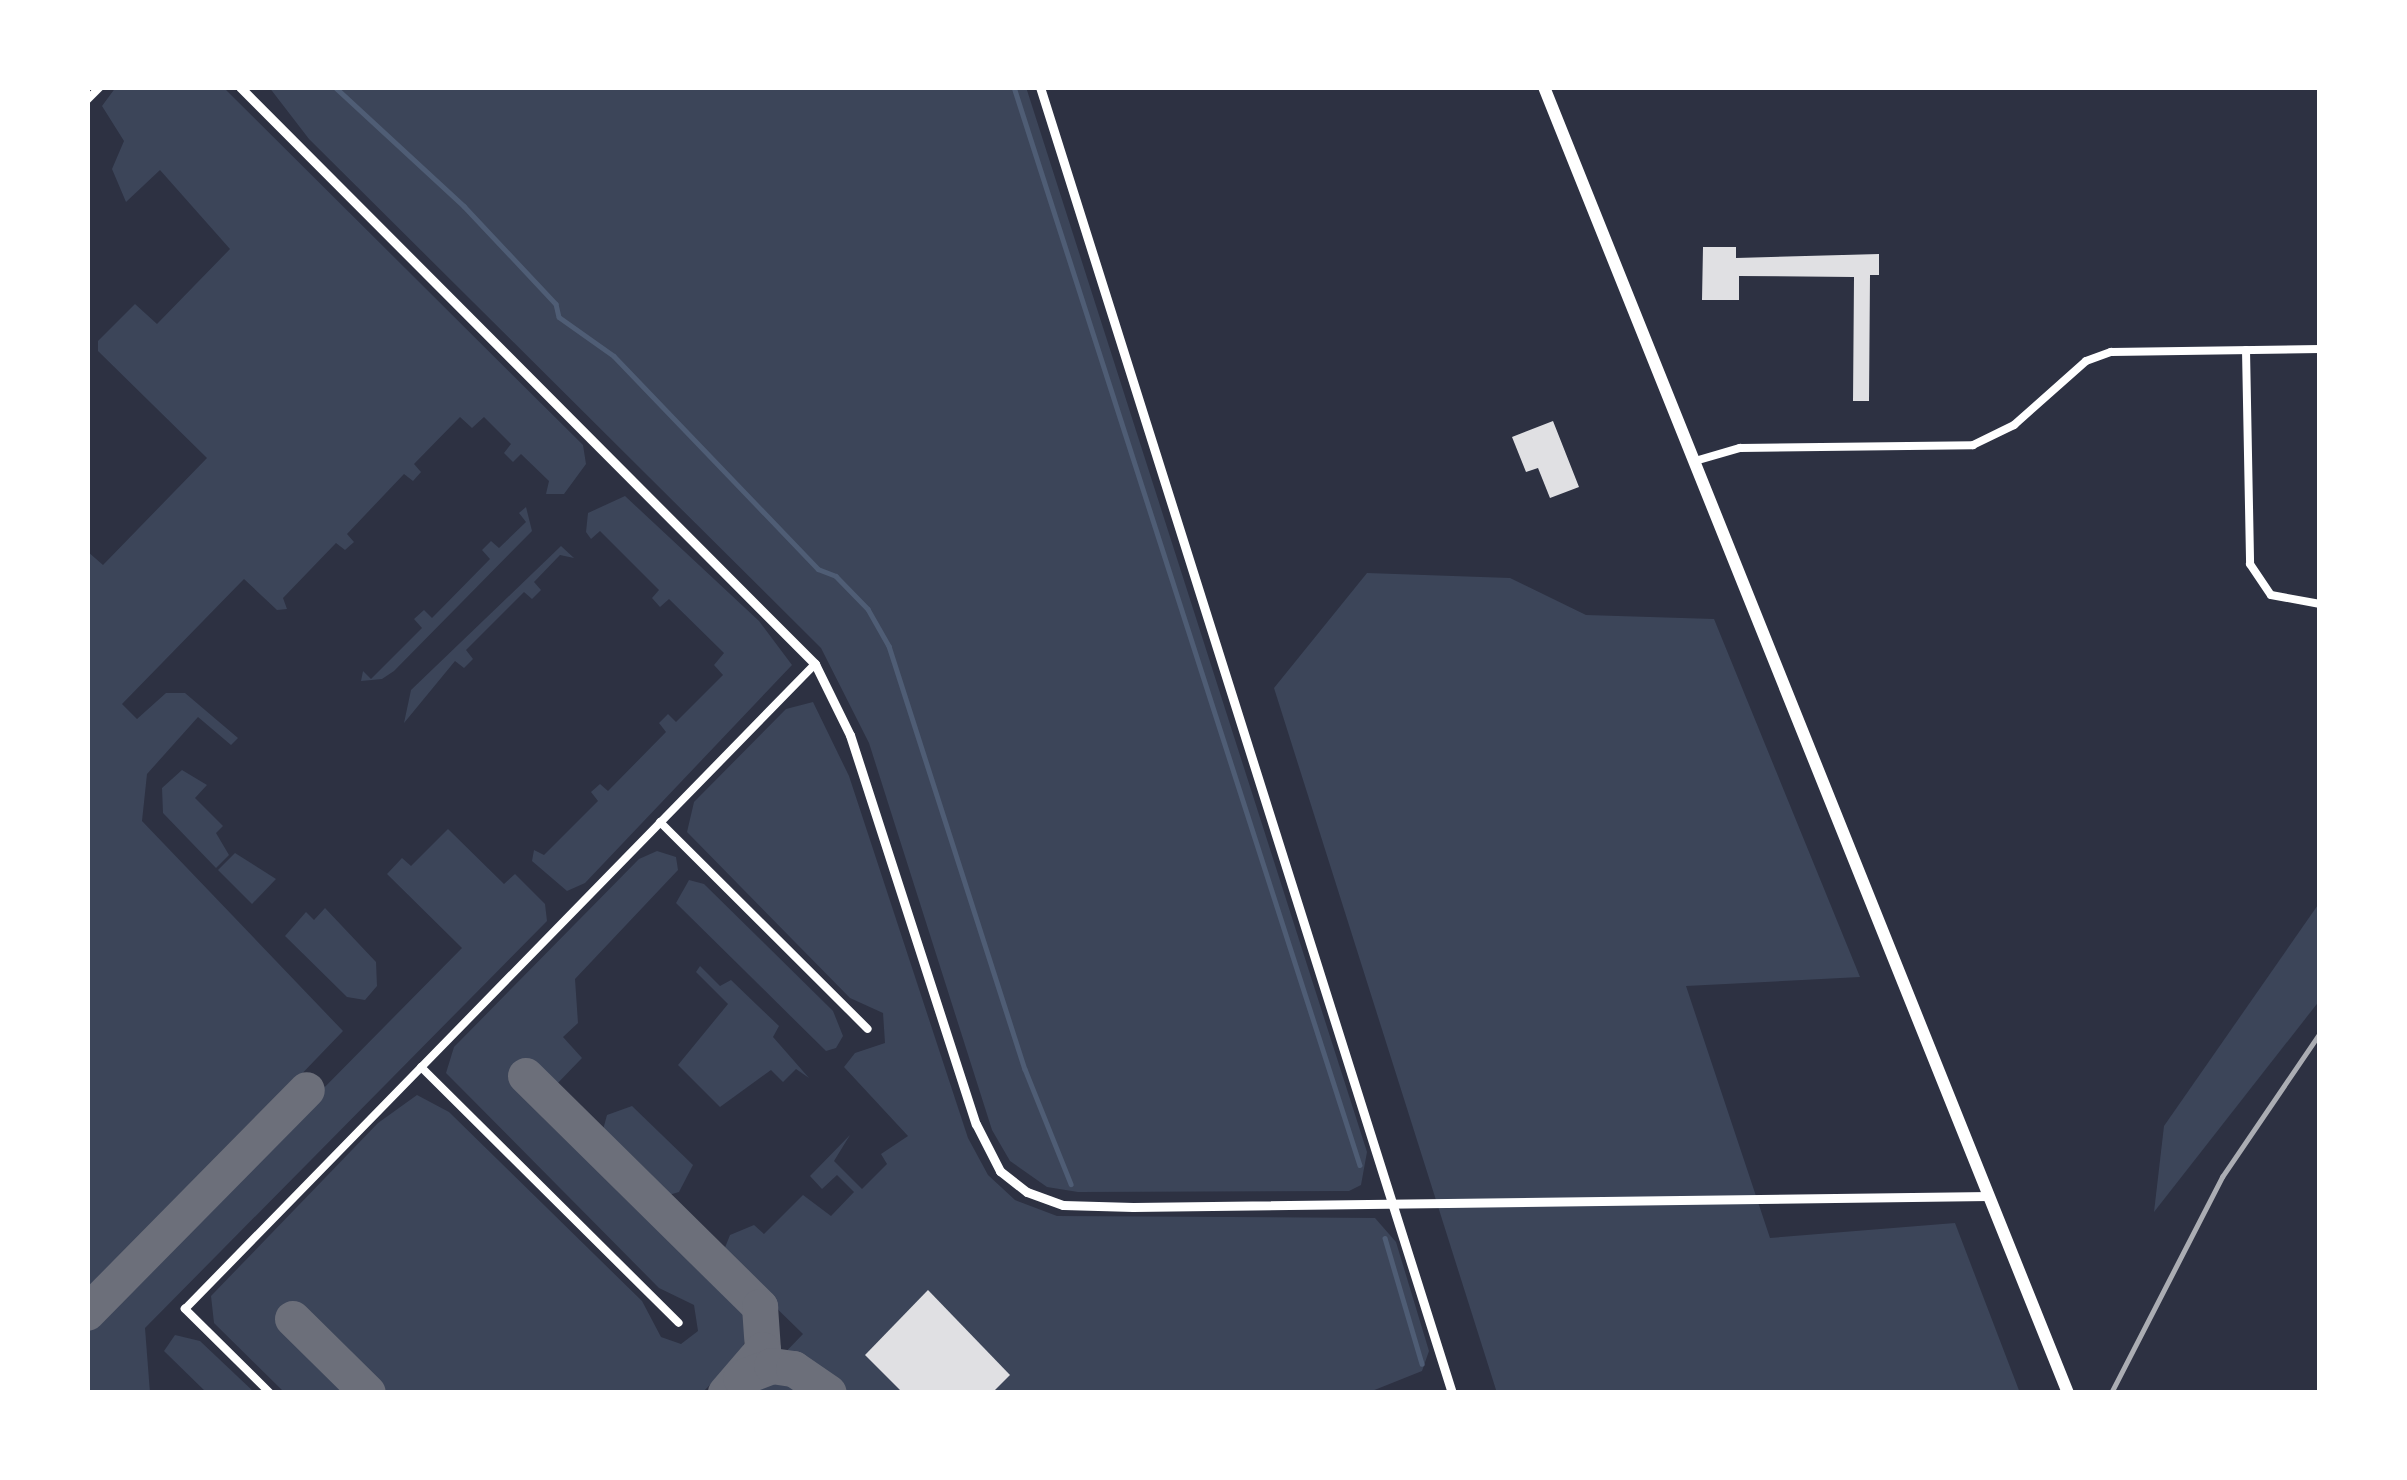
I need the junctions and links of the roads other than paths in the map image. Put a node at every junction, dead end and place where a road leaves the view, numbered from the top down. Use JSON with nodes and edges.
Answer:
{"nodes":[{"id":1,"x":100,"y":87,"type":"edge"},
{"id":2,"x":240,"y":87,"type":"edge"},
{"id":3,"x":1040,"y":87,"type":"edge"},
{"id":4,"x":1544,"y":87,"type":"edge"},
{"id":5,"x":87,"y":100,"type":"edge"},
{"id":6,"x":2320,"y":349,"type":"edge"},
{"id":7,"x":2246,"y":350,"type":"junction"},
{"id":8,"x":1694,"y":462,"type":"junction"},
{"id":9,"x":2320,"y":604,"type":"edge"},
{"id":10,"x":815,"y":664,"type":"junction"},
{"id":11,"x":660,"y":823,"type":"junction"},
{"id":12,"x":868,"y":1029,"type":"dead end"},
{"id":13,"x":421,"y":1067,"type":"junction"},
{"id":14,"x":1989,"y":1196,"type":"junction"},
{"id":15,"x":1397,"y":1204,"type":"junction"},
{"id":16,"x":679,"y":1323,"type":"dead end"},
{"id":17,"x":270,"y":1393,"type":"edge"},
{"id":18,"x":1452,"y":1393,"type":"edge"},
{"id":19,"x":2068,"y":1393,"type":"edge"}],
"edges":[{"from":1,"to":5,"type":"street"},
{"from":2,"to":10,"type":"street"},
{"from":3,"to":15,"type":"street"},
{"from":4,"to":8,"type":"main road"},
{"from":6,"to":7,"type":"street"},
{"from":7,"to":8,"type":"street"},
{"from":7,"to":9,"type":"street"},
{"from":8,"to":14,"type":"main road"},
{"from":10,"to":11,"type":"street"},
{"from":10,"to":15,"type":"street"},
{"from":11,"to":12,"type":"street"},
{"from":11,"to":13,"type":"street"},
{"from":13,"to":16,"type":"street"},
{"from":13,"to":17,"type":"street"},
{"from":14,"to":15,"type":"street"},
{"from":14,"to":19,"type":"main road"},
{"from":15,"to":18,"type":"street"}]}
